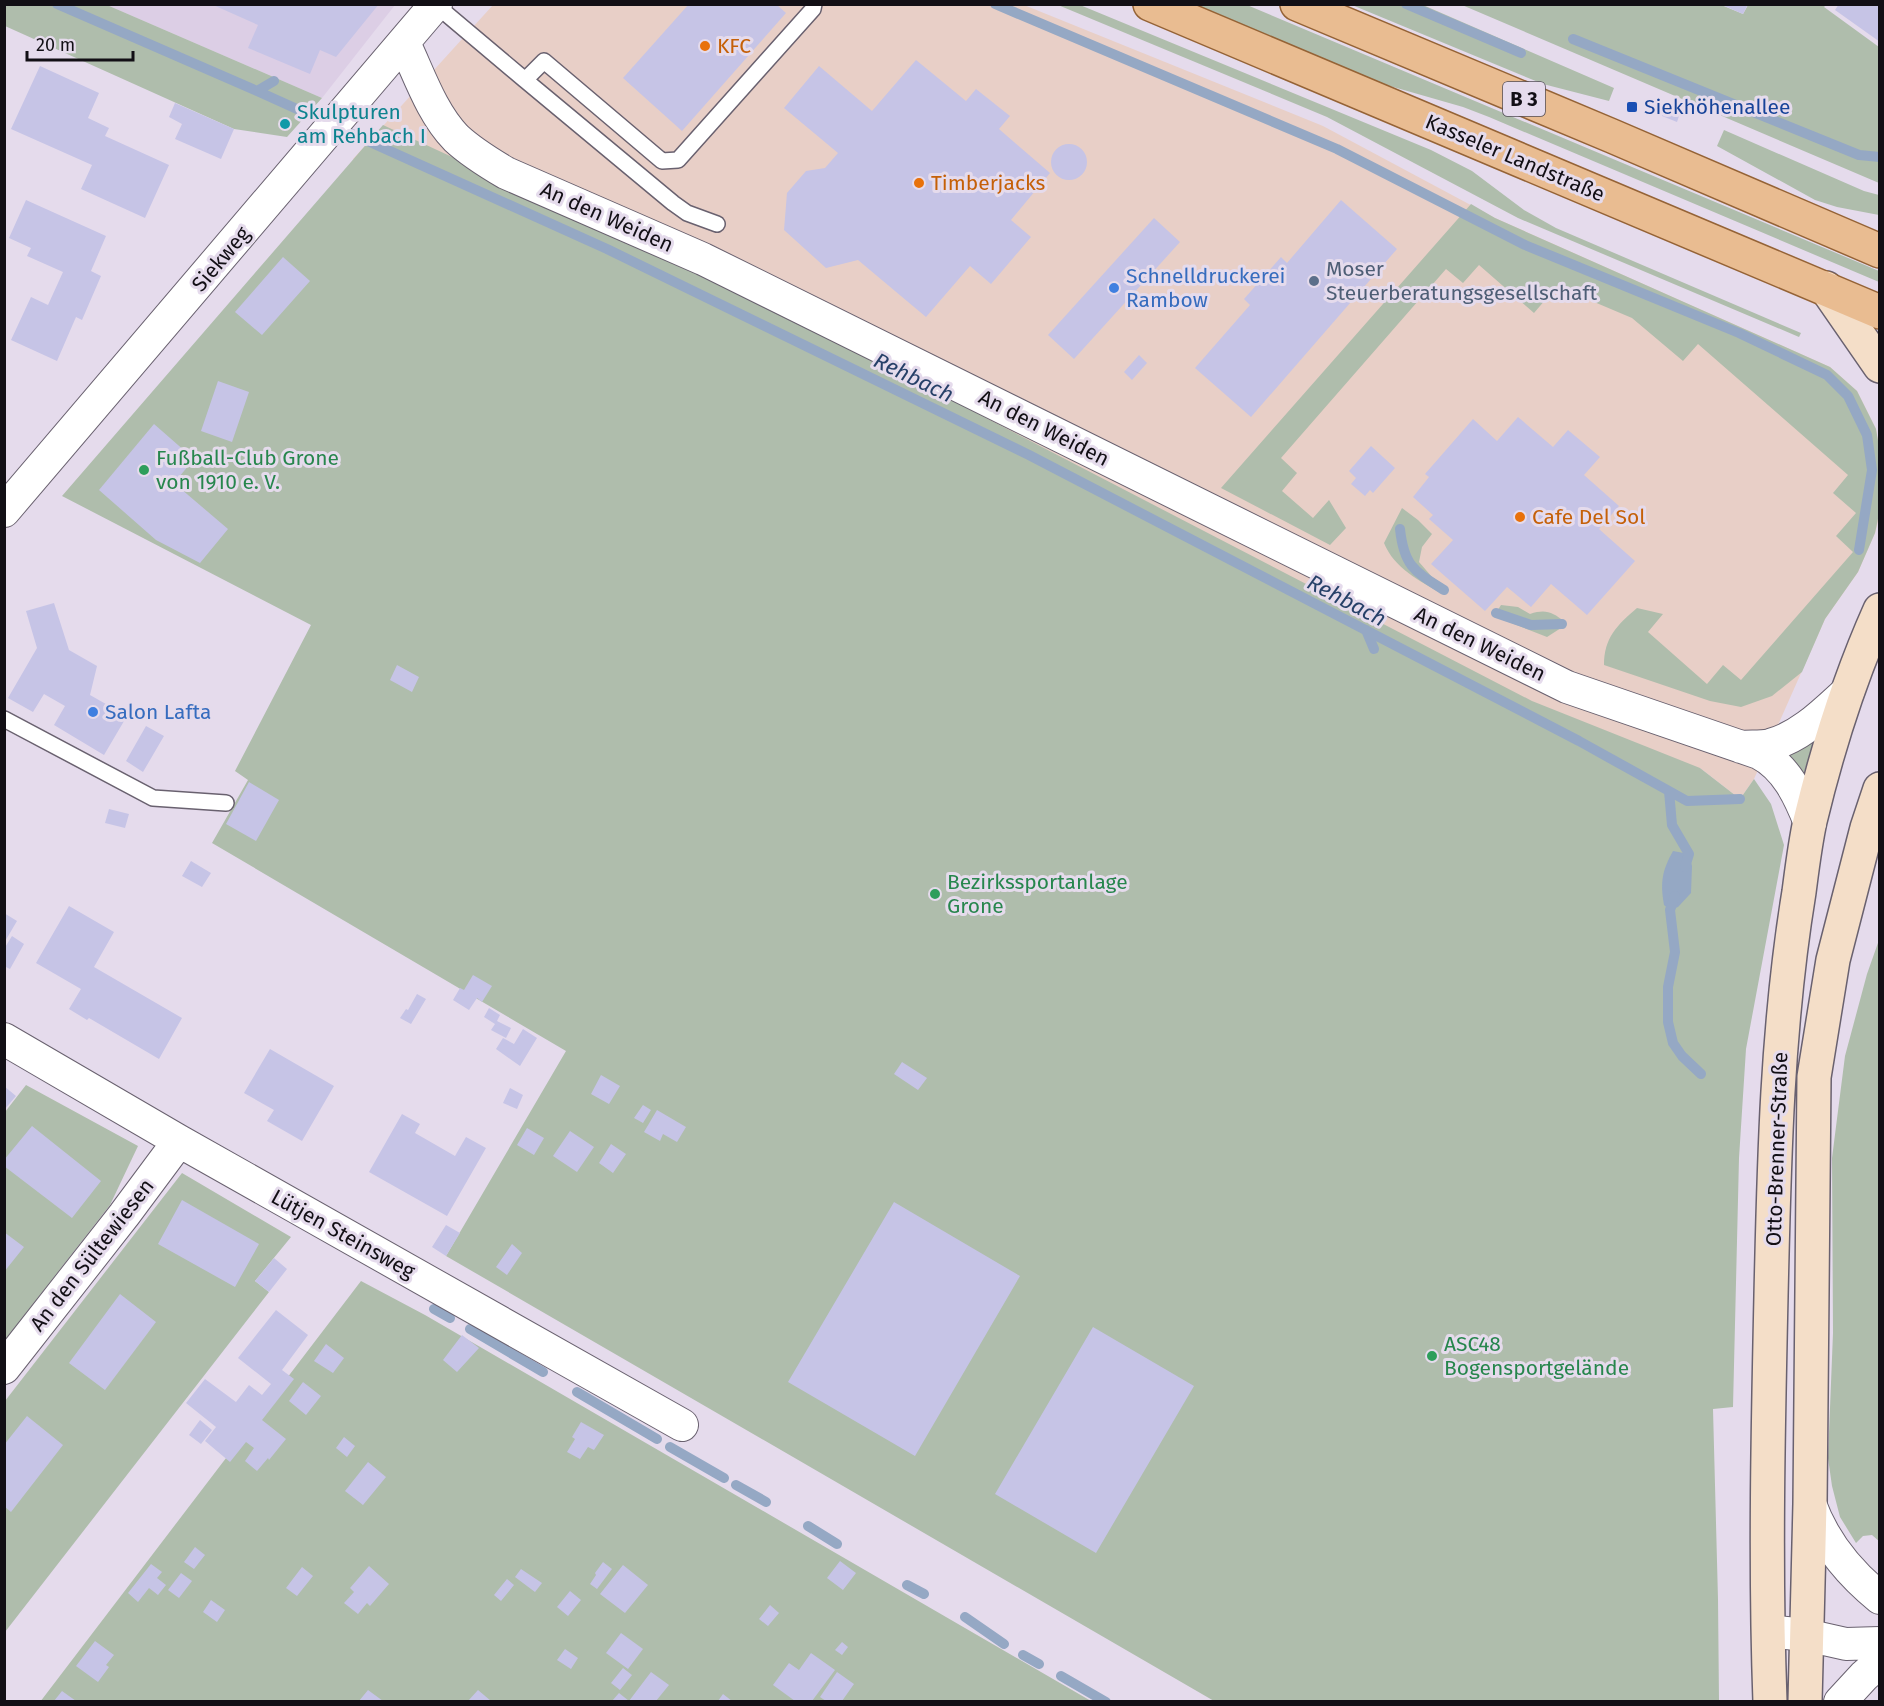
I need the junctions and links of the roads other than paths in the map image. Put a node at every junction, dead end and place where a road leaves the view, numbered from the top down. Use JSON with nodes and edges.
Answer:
{"nodes":[{"id":1,"x":814,"y":4,"type":"edge"},
{"id":2,"x":1150,"y":4,"type":"edge"},
{"id":3,"x":1297,"y":4,"type":"edge"},
{"id":4,"x":436,"y":5,"type":"edge"},
{"id":5,"x":404,"y":43,"type":"junction"},
{"id":6,"x":525,"y":80,"type":"junction"},
{"id":7,"x":717,"y":225,"type":"dead end"},
{"id":8,"x":1872,"y":244,"type":"edge"},
{"id":9,"x":1826,"y":288,"type":"junction"},
{"id":10,"x":1880,"y":312,"type":"edge"},
{"id":11,"x":1880,"y":366,"type":"edge"},
{"id":12,"x":4,"y":511,"type":"edge"},
{"id":13,"x":1880,"y":610,"type":"edge"},
{"id":14,"x":1848,"y":691,"type":"junction"},
{"id":15,"x":4,"y":719,"type":"edge"},
{"id":16,"x":1740,"y":747,"type":"junction"},
{"id":17,"x":1880,"y":789,"type":"edge"},
{"id":18,"x":226,"y":803,"type":"dead end"},
{"id":19,"x":1810,"y":823,"type":"junction"},
{"id":20,"x":4,"y":1039,"type":"edge"},
{"id":21,"x":178,"y":1141,"type":"junction"},
{"id":22,"x":4,"y":1368,"type":"edge"},
{"id":23,"x":682,"y":1425,"type":"dead end"},
{"id":24,"x":1810,"y":1504,"type":"junction"},
{"id":25,"x":1880,"y":1598,"type":"edge"},
{"id":26,"x":1880,"y":1629,"type":"edge"},
{"id":27,"x":1768,"y":1631,"type":"junction"},
{"id":28,"x":1806,"y":1635,"type":"junction"},
{"id":29,"x":1880,"y":1643,"type":"edge"},
{"id":30,"x":1880,"y":1662,"type":"edge"},
{"id":31,"x":1770,"y":1701,"type":"edge"},
{"id":32,"x":1805,"y":1701,"type":"edge"},
{"id":33,"x":1840,"y":1701,"type":"edge"}],
"edges":[{"from":1,"to":6,"type":"lane"},
{"from":2,"to":9,"type":"main road","name":"Kasseler Landstraße"},
{"from":3,"to":8,"type":"main road","number":"B 3"},
{"from":4,"to":5,"type":"street","name":"Siekweg"},
{"from":4,"to":6,"type":"lane"},
{"from":5,"to":12,"type":"street","name":"Siekweg"},
{"from":5,"to":16,"type":"street","name":"An den Weiden"},
{"from":6,"to":7,"type":"lane"},
{"from":9,"to":10,"type":"main road","name":"Kasseler Landstraße"},
{"from":9,"to":11,"type":"main road"},
{"from":13,"to":14,"type":"main road","name":"Otto-Brenner-Straße"},
{"from":14,"to":16,"type":"street","name":"An den Weiden"},
{"from":14,"to":19,"type":"main road","name":"Otto-Brenner-Straße"},
{"from":15,"to":18,"type":"lane"},
{"from":16,"to":19,"type":"street","name":"An den Weiden"},
{"from":17,"to":24,"type":"main road","name":"Otto-Brenner-Straße"},
{"from":19,"to":27,"type":"main road","name":"Otto-Brenner-Straße"},
{"from":20,"to":21,"type":"street","name":"Lütjen Steinsweg"},
{"from":21,"to":22,"type":"street","name":"An den Sültewiesen"},
{"from":21,"to":23,"type":"street","name":"Lütjen Steinsweg"},
{"from":24,"to":25,"type":"street"},
{"from":24,"to":28,"type":"main road","name":"Otto-Brenner-Straße"},
{"from":26,"to":28,"type":"street"},
{"from":27,"to":28,"type":"street"},
{"from":27,"to":31,"type":"main road","name":"Otto-Brenner-Straße"},
{"from":28,"to":29,"type":"street"},
{"from":28,"to":32,"type":"main road","name":"Otto-Brenner-Straße"},
{"from":30,"to":33,"type":"street"}]}
